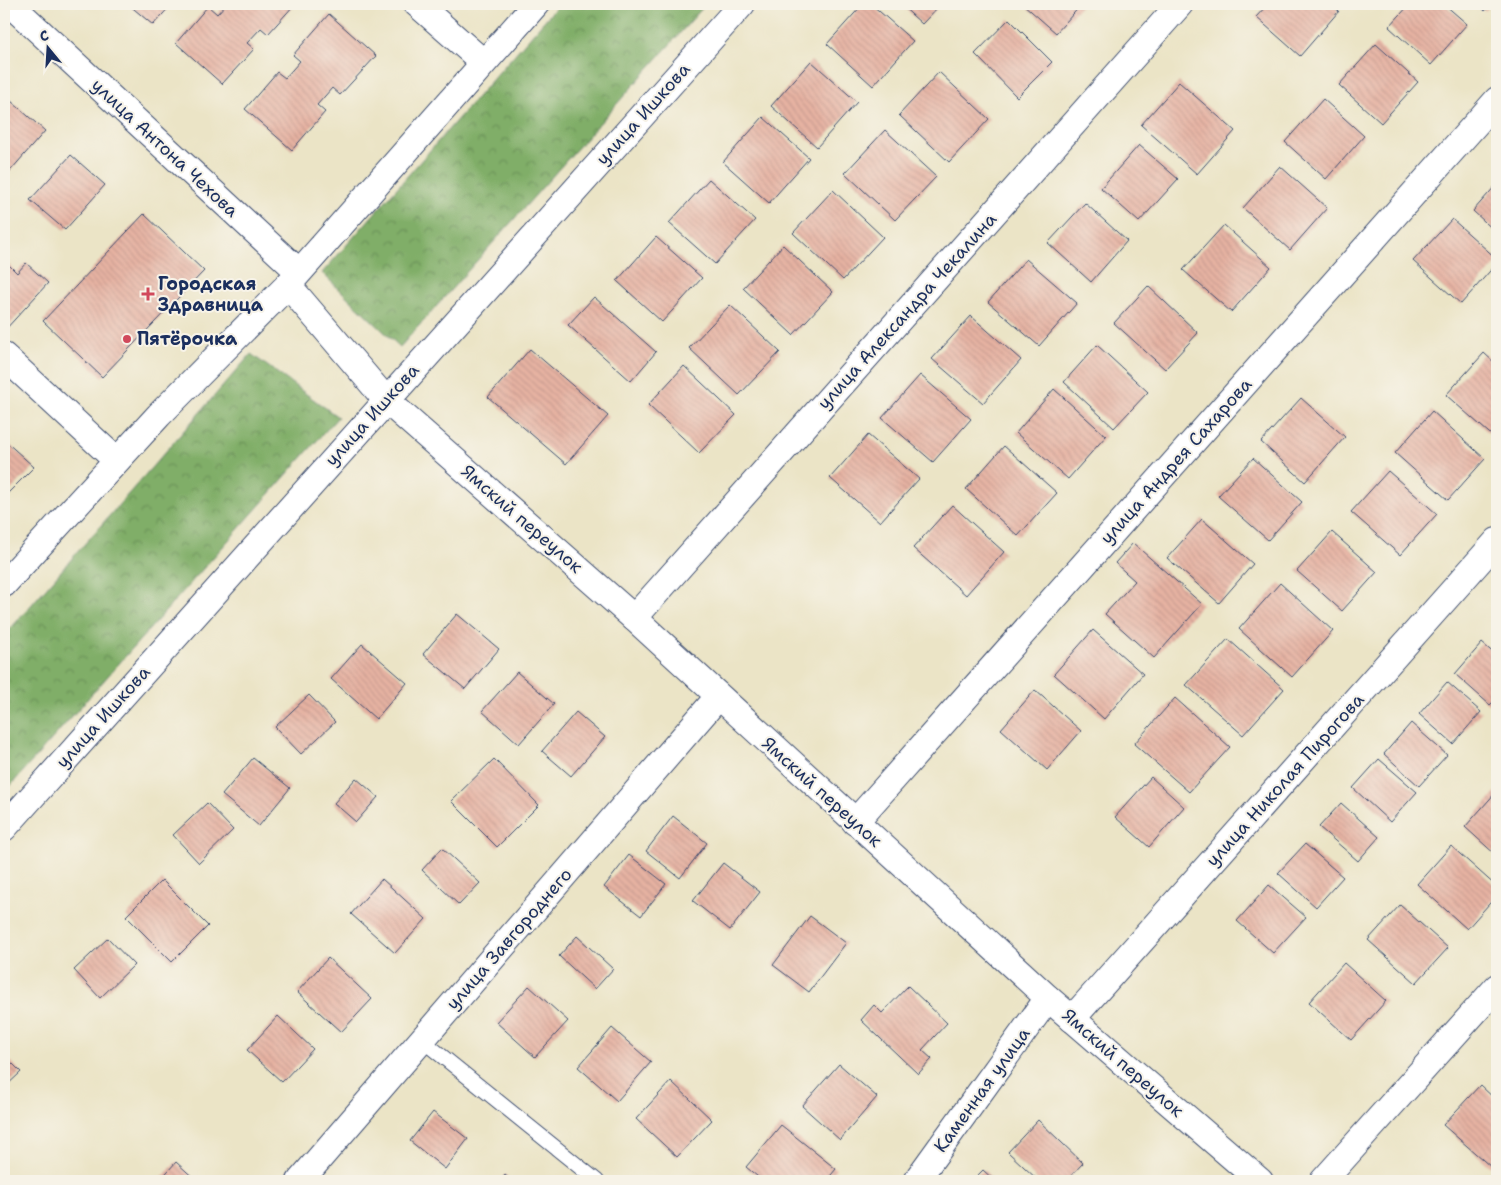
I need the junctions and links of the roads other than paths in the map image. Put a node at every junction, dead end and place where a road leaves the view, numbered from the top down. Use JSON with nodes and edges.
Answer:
{"nodes":[{"id":1,"x":10,"y":4,"type":"edge"},
{"id":2,"x":417,"y":4,"type":"edge"},
{"id":3,"x":536,"y":4,"type":"edge"},
{"id":4,"x":742,"y":4,"type":"edge"},
{"id":5,"x":1180,"y":4,"type":"edge"},
{"id":6,"x":483,"y":62,"type":"junction"},
{"id":7,"x":1497,"y":100,"type":"edge"},
{"id":8,"x":293,"y":278,"type":"junction"},
{"id":9,"x":4,"y":356,"type":"edge"},
{"id":10,"x":386,"y":400,"type":"junction"},
{"id":11,"x":116,"y":460,"type":"junction"},
{"id":12,"x":1497,"y":541,"type":"edge"},
{"id":13,"x":4,"y":584,"type":"edge"},
{"id":14,"x":634,"y":618,"type":"junction"},
{"id":15,"x":718,"y":697,"type":"junction"},
{"id":16,"x":856,"y":822,"type":"junction"},
{"id":17,"x":4,"y":828,"type":"edge"},
{"id":18,"x":1497,"y":987,"type":"edge"},
{"id":19,"x":1048,"y":998,"type":"junction"},
{"id":20,"x":1072,"y":1019,"type":"junction"},
{"id":21,"x":422,"y":1040,"type":"junction"},
{"id":22,"x":300,"y":1181,"type":"edge"},
{"id":23,"x":597,"y":1181,"type":"edge"},
{"id":24,"x":916,"y":1181,"type":"edge"},
{"id":25,"x":1260,"y":1181,"type":"edge"},
{"id":26,"x":1323,"y":1181,"type":"edge"}],
"edges":[{"from":1,"to":8,"type":"street","name":"улица Антона Чехова"},
{"from":2,"to":6,"type":"street"},
{"from":3,"to":6,"type":"street"},
{"from":4,"to":10,"type":"street","name":"улица Ишкова"},
{"from":5,"to":14,"type":"street","name":"улица Александра Чекалина"},
{"from":6,"to":8,"type":"street"},
{"from":7,"to":16,"type":"street","name":"улица Андрея Сахарова"},
{"from":8,"to":10,"type":"street","name":"улица Антона Чехова"},
{"from":8,"to":11,"type":"street"},
{"from":9,"to":11,"type":"street"},
{"from":10,"to":14,"type":"street","name":"Ямский переулок"},
{"from":10,"to":17,"type":"street","name":"улица Ишкова"},
{"from":11,"to":13,"type":"street"},
{"from":12,"to":20,"type":"street","name":"улица Николая Пирогова"},
{"from":14,"to":15,"type":"street","name":"Ямский переулок"},
{"from":15,"to":16,"type":"street","name":"Ямский переулок"},
{"from":15,"to":21,"type":"street","name":"улица Завгороднего"},
{"from":16,"to":19,"type":"street","name":"Ямский переулок"},
{"from":18,"to":26,"type":"street"},
{"from":19,"to":20,"type":"street","name":"Ямский переулок"},
{"from":19,"to":24,"type":"street","name":"Каменная улица"},
{"from":20,"to":25,"type":"street","name":"Ямский переулок"},
{"from":21,"to":22,"type":"street","name":"улица Завгороднего"},
{"from":21,"to":23,"type":"lane"}]}
